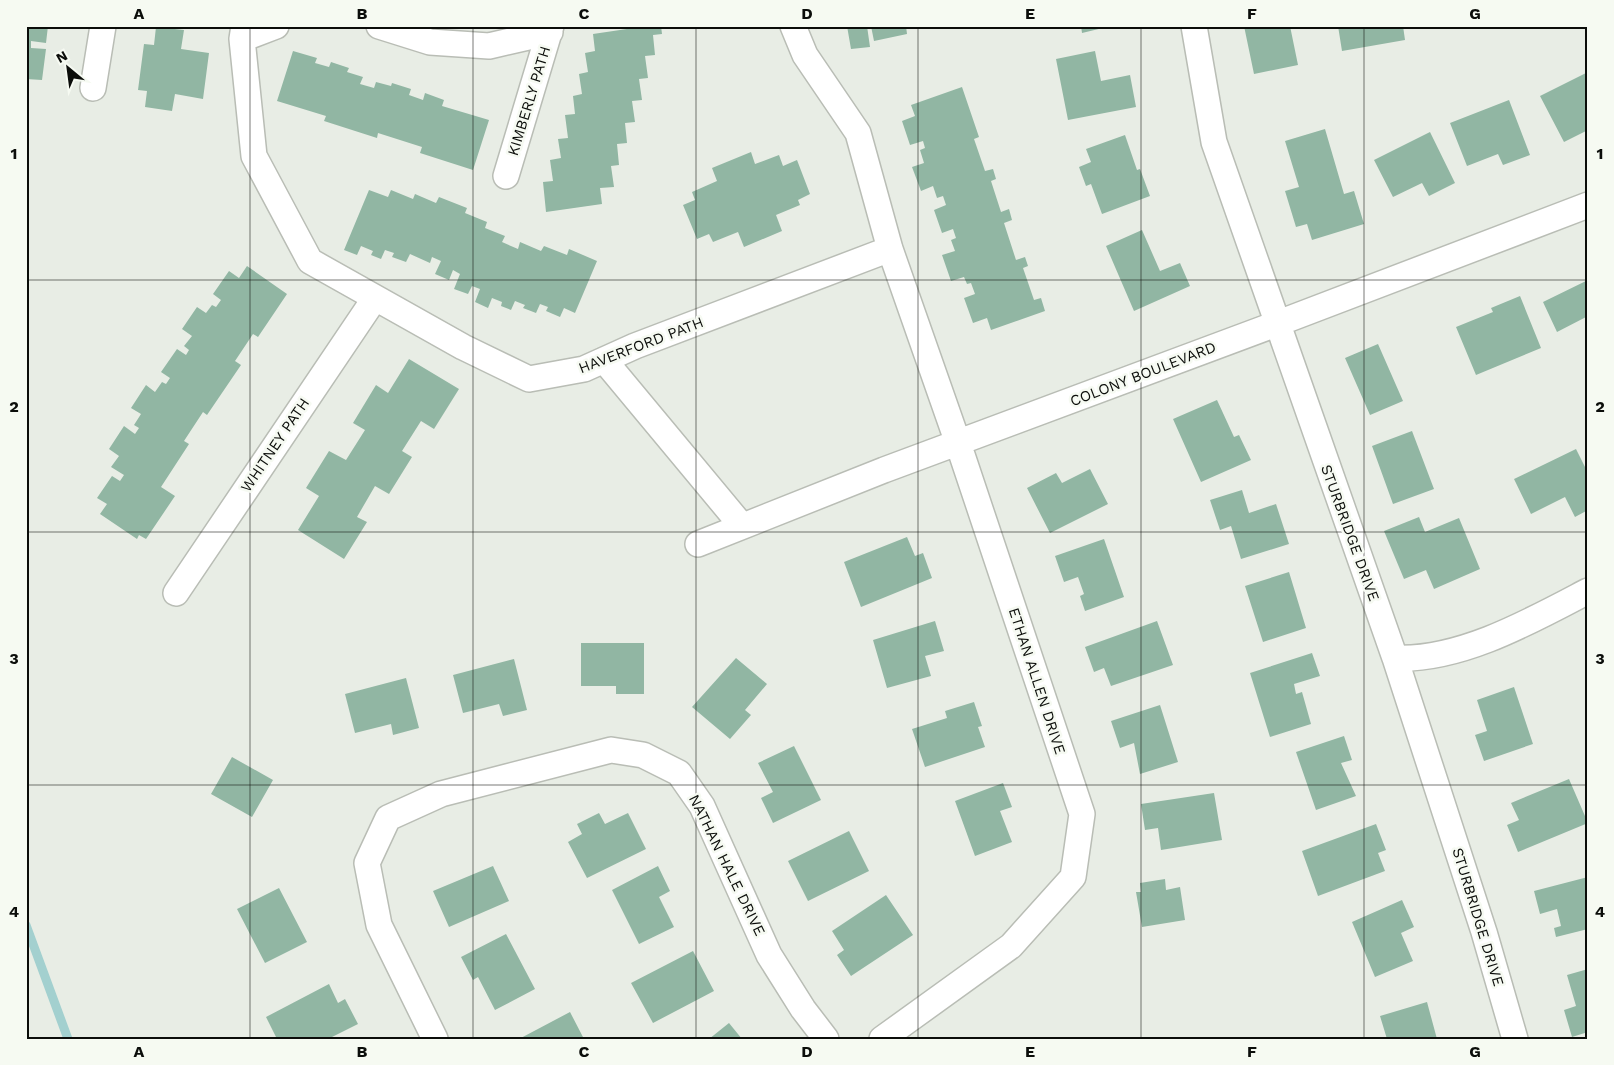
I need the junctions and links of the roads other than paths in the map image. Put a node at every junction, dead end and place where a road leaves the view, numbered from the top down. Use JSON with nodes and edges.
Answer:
{"nodes":[{"id":1,"x":103,"y":26,"type":"edge"},
{"id":2,"x":276,"y":26,"type":"edge"},
{"id":3,"x":379,"y":26,"type":"edge"},
{"id":4,"x":793,"y":26,"type":"edge"},
{"id":5,"x":1194,"y":26,"type":"edge"},
{"id":6,"x":550,"y":29,"type":"edge"},
{"id":7,"x":243,"y":32,"type":"edge"},
{"id":8,"x":93,"y":88,"type":"dead end"},
{"id":9,"x":506,"y":176,"type":"dead end"},
{"id":10,"x":1588,"y":204,"type":"edge"},
{"id":11,"x":890,"y":249,"type":"junction"},
{"id":12,"x":375,"y":298,"type":"junction"},
{"id":13,"x":1276,"y":324,"type":"junction"},
{"id":14,"x":604,"y":360,"type":"junction"},
{"id":15,"x":958,"y":444,"type":"junction"},
{"id":16,"x":742,"y":526,"type":"junction"},
{"id":17,"x":698,"y":544,"type":"dead end"},
{"id":18,"x":1588,"y":591,"type":"edge"},
{"id":19,"x":176,"y":592,"type":"dead end"},
{"id":20,"x":1395,"y":658,"type":"junction"},
{"id":21,"x":435,"y":1039,"type":"edge"},
{"id":22,"x":826,"y":1039,"type":"edge"},
{"id":23,"x":882,"y":1039,"type":"edge"},
{"id":24,"x":1515,"y":1039,"type":"edge"}],
"edges":[{"from":1,"to":8,"type":"street"},
{"from":2,"to":7,"type":"street","name":"HAVERFORD PATH"},
{"from":3,"to":6,"type":"street"},
{"from":4,"to":11,"type":"street"},
{"from":5,"to":13,"type":"street","name":"STURBRIDGE DRIVE"},
{"from":6,"to":9,"type":"street","name":"KIMBERLY PATH"},
{"from":7,"to":12,"type":"street","name":"HAVERFORD PATH"},
{"from":10,"to":13,"type":"street","name":"COLONY BOULEVARD"},
{"from":11,"to":14,"type":"street","name":"HAVERFORD PATH"},
{"from":11,"to":15,"type":"street","name":"ETHAN ALLEN DRIVE"},
{"from":12,"to":14,"type":"street","name":"HAVERFORD PATH"},
{"from":12,"to":19,"type":"street","name":"WHITNEY PATH"},
{"from":13,"to":15,"type":"street","name":"COLONY BOULEVARD"},
{"from":13,"to":20,"type":"street","name":"STURBRIDGE DRIVE"},
{"from":14,"to":16,"type":"street"},
{"from":15,"to":16,"type":"street","name":"COLONY BOULEVARD"},
{"from":15,"to":23,"type":"street","name":"ETHAN ALLEN DRIVE"},
{"from":16,"to":17,"type":"street","name":"COLONY BOULEVARD"},
{"from":18,"to":20,"type":"street"},
{"from":20,"to":24,"type":"street","name":"STURBRIDGE DRIVE"},
{"from":21,"to":22,"type":"street","name":"NATHAN HALE DRIVE"}]}
